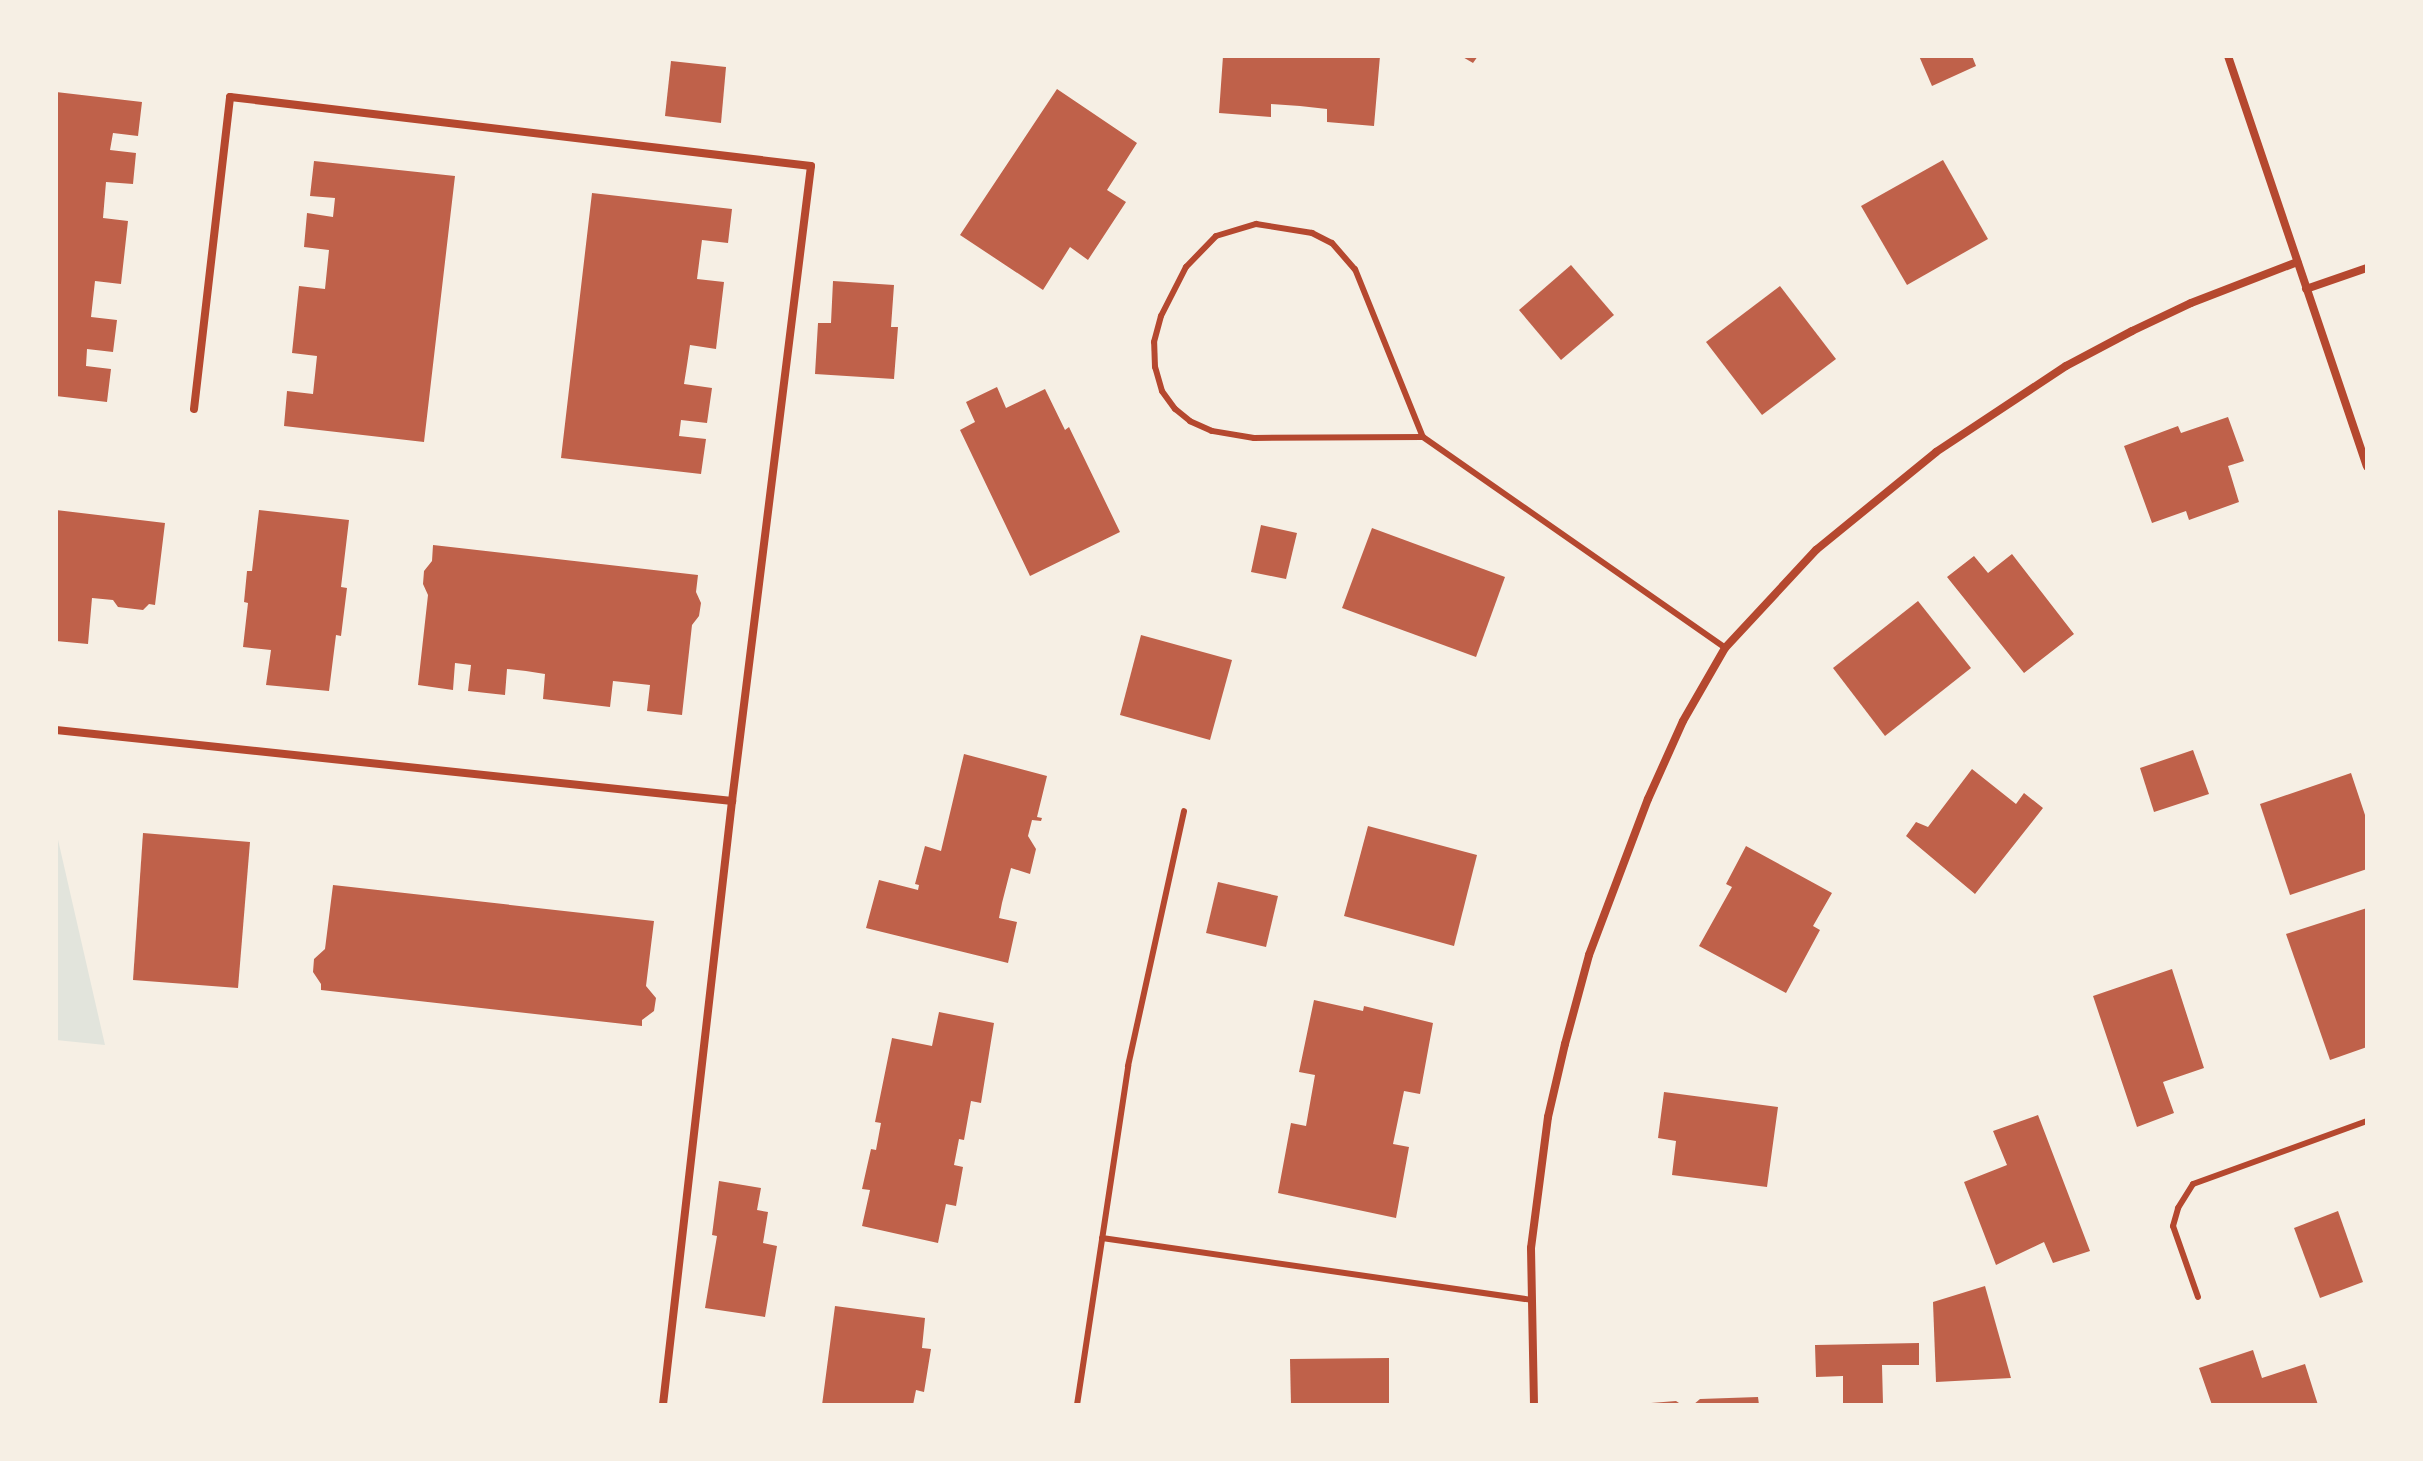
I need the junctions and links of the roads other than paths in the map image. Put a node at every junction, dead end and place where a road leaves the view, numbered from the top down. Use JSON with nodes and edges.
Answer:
{"nodes":[{"id":1,"x":2228,"y":56,"type":"edge"},
{"id":2,"x":2297,"y":262,"type":"junction"},
{"id":3,"x":2367,"y":268,"type":"edge"},
{"id":4,"x":2306,"y":289,"type":"junction"},
{"id":5,"x":194,"y":409,"type":"dead end"},
{"id":6,"x":1423,"y":437,"type":"junction"},
{"id":7,"x":2367,"y":466,"type":"edge"},
{"id":8,"x":1725,"y":648,"type":"junction"},
{"id":9,"x":56,"y":730,"type":"edge"},
{"id":10,"x":732,"y":801,"type":"junction"},
{"id":11,"x":1184,"y":811,"type":"dead end"},
{"id":12,"x":2367,"y":1121,"type":"edge"},
{"id":13,"x":1102,"y":1238,"type":"junction"},
{"id":14,"x":2198,"y":1297,"type":"dead end"},
{"id":15,"x":1530,"y":1300,"type":"junction"},
{"id":16,"x":663,"y":1405,"type":"edge"},
{"id":17,"x":1077,"y":1405,"type":"edge"},
{"id":18,"x":1534,"y":1405,"type":"edge"}],
"edges":[{"from":1,"to":2,"type":"street"},
{"from":2,"to":4,"type":"street"},
{"from":2,"to":8,"type":"street"},
{"from":3,"to":4,"type":"street"},
{"from":4,"to":7,"type":"street"},
{"from":5,"to":10,"type":"street"},
{"from":6,"to":6,"type":"lane"},
{"from":6,"to":8,"type":"lane"},
{"from":8,"to":15,"type":"street"},
{"from":9,"to":10,"type":"street"},
{"from":10,"to":16,"type":"street"},
{"from":11,"to":13,"type":"lane"},
{"from":12,"to":14,"type":"lane"},
{"from":13,"to":15,"type":"lane"},
{"from":13,"to":17,"type":"lane"},
{"from":15,"to":18,"type":"street"}]}
